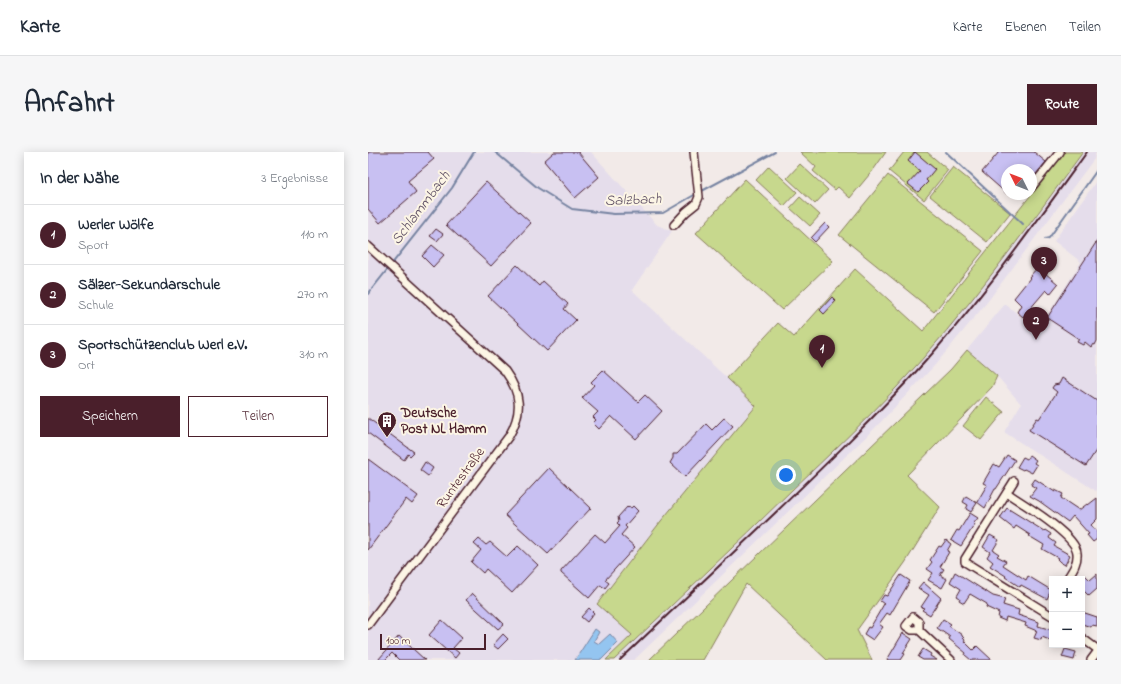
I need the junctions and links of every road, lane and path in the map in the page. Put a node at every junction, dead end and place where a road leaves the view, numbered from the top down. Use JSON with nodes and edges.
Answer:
{"nodes":[{"id":1,"x":694,"y":152,"type":"edge"},
{"id":2,"x":1060,"y":152,"type":"edge"},
{"id":3,"x":1037,"y":181,"type":"edge"},
{"id":4,"x":674,"y":224,"type":"dead end"},
{"id":5,"x":368,"y":246,"type":"edge"},
{"id":6,"x":1014,"y":481,"type":"dead end"},
{"id":7,"x":1007,"y":493,"type":"junction"},
{"id":8,"x":1068,"y":576,"type":"edge"},
{"id":9,"x":1049,"y":614,"type":"edge"},
{"id":10,"x":368,"y":625,"type":"edge"},
{"id":11,"x":919,"y":630,"type":"dead end"},
{"id":12,"x":1085,"y":641,"type":"edge"},
{"id":13,"x":1097,"y":651,"type":"edge"},
{"id":14,"x":951,"y":660,"type":"edge"},
{"id":15,"x":1091,"y":660,"type":"edge"}],
"edges":[{"from":1,"to":4,"type":"street"},
{"from":2,"to":3,"type":"street"},
{"from":5,"to":10,"type":"street","name":"Runtestraße"},
{"from":6,"to":7,"type":"street"},
{"from":7,"to":8,"type":"street"},
{"from":7,"to":9,"type":"street"},
{"from":11,"to":14,"type":"street"},
{"from":12,"to":13,"type":"street"},
{"from":13,"to":15,"type":"street"}]}
